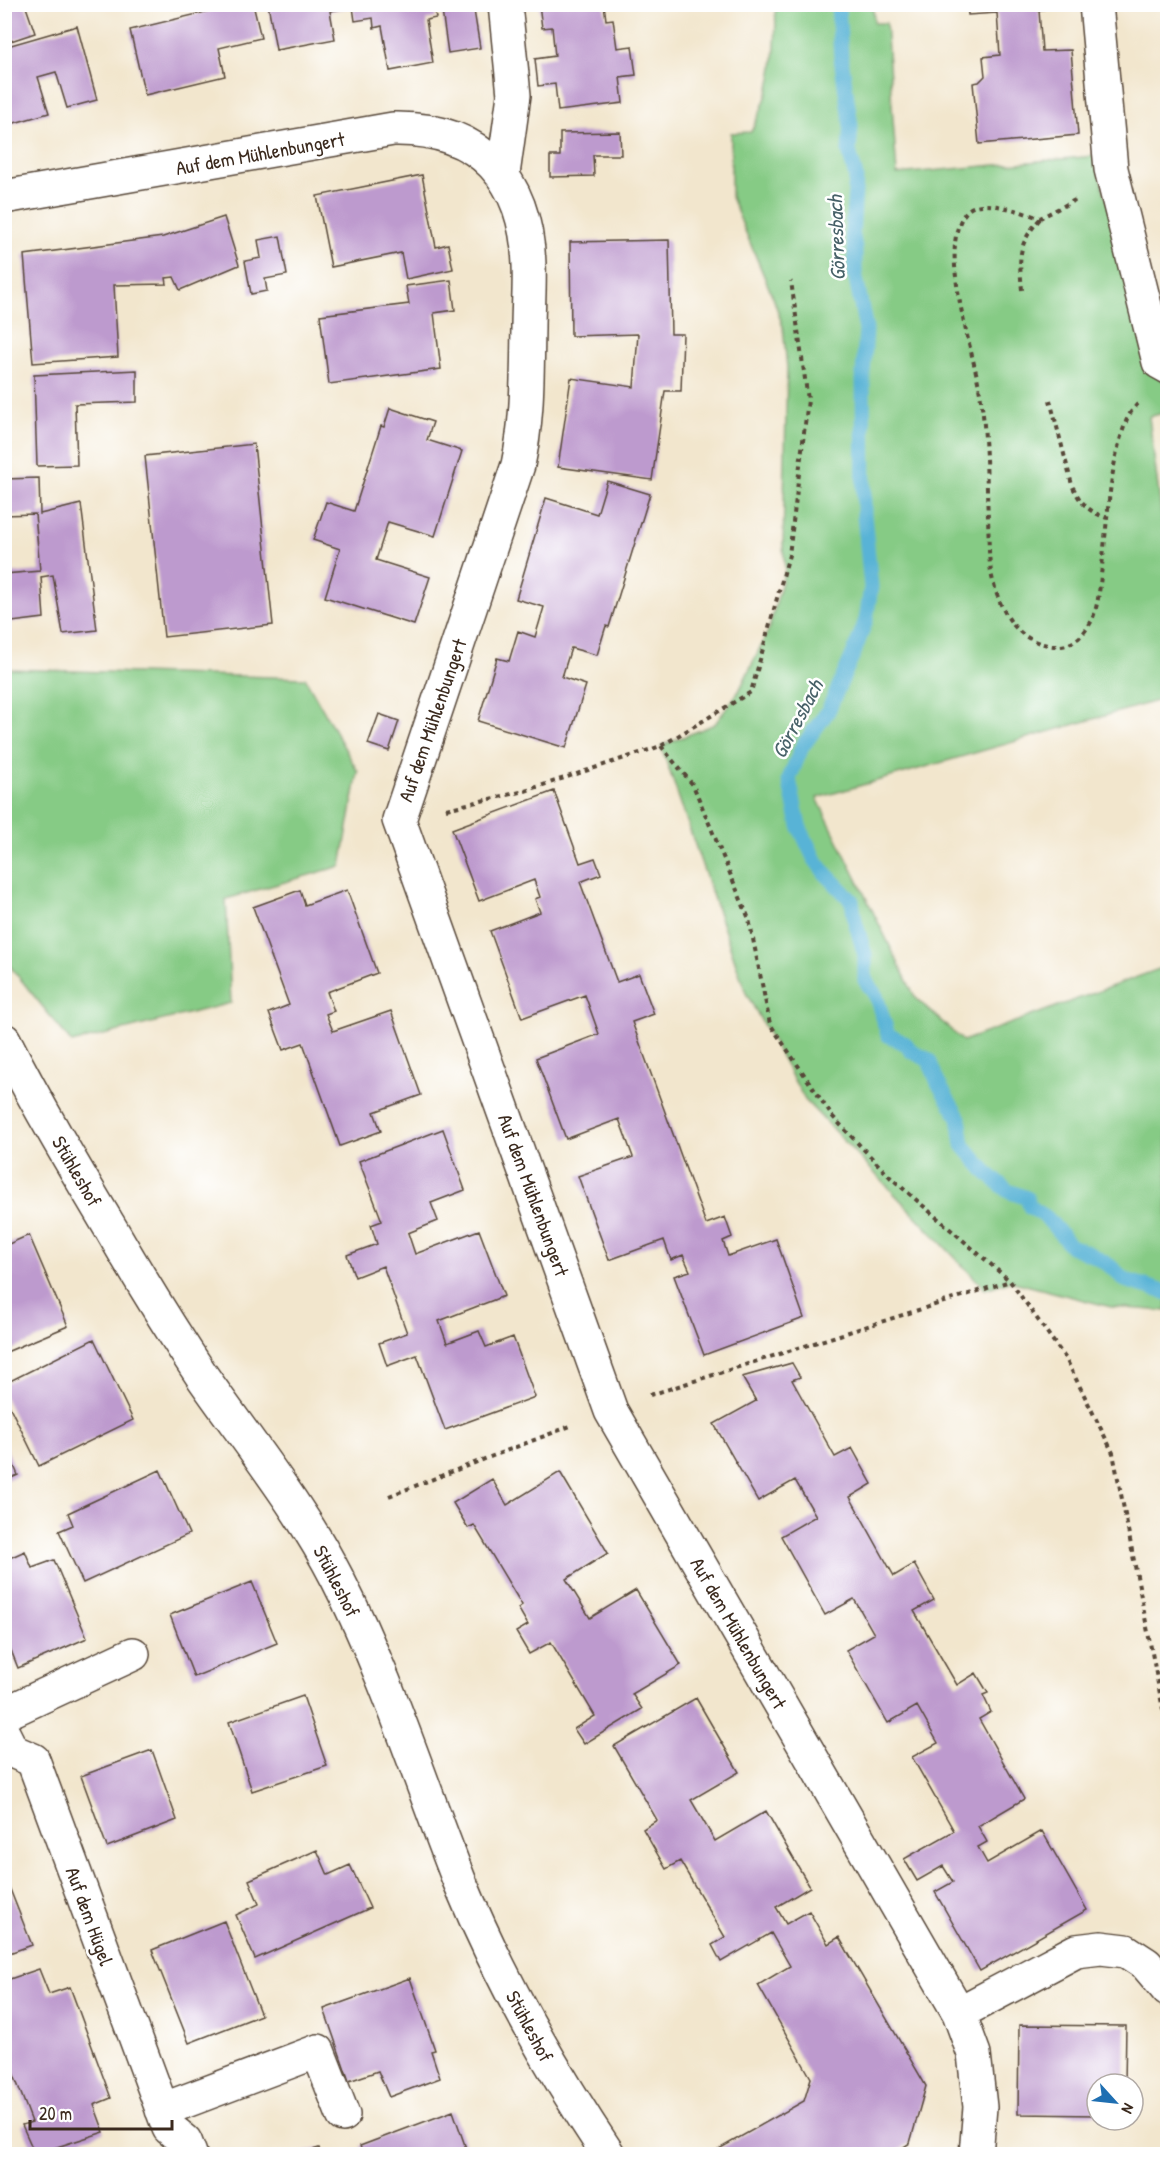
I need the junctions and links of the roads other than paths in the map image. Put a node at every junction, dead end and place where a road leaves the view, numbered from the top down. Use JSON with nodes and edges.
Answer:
{"nodes":[{"id":1,"x":505,"y":4,"type":"edge"},
{"id":2,"x":1096,"y":4,"type":"edge"},
{"id":3,"x":503,"y":174,"type":"junction"},
{"id":4,"x":4,"y":197,"type":"edge"},
{"id":5,"x":1167,"y":367,"type":"edge"},
{"id":6,"x":4,"y":1040,"type":"edge"},
{"id":7,"x":133,"y":1654,"type":"dead end"},
{"id":8,"x":4,"y":1714,"type":"edge"},
{"id":9,"x":4,"y":1735,"type":"edge"},
{"id":10,"x":1167,"y":1990,"type":"edge"},
{"id":11,"x":959,"y":2013,"type":"junction"},
{"id":12,"x":162,"y":2110,"type":"junction"},
{"id":13,"x":343,"y":2115,"type":"dead end"},
{"id":14,"x":190,"y":2154,"type":"edge"},
{"id":15,"x":608,"y":2154,"type":"edge"},
{"id":16,"x":976,"y":2154,"type":"edge"}],
"edges":[{"from":1,"to":3,"type":"street"},
{"from":2,"to":5,"type":"street"},
{"from":3,"to":4,"type":"street","name":"Auf dem Mühlenbungert"},
{"from":3,"to":11,"type":"street","name":"Auf dem Mühlenbungert"},
{"from":6,"to":15,"type":"street","name":"Stühleshof"},
{"from":7,"to":8,"type":"street"},
{"from":9,"to":12,"type":"street","name":"Auf dem Hügel"},
{"from":10,"to":11,"type":"street"},
{"from":11,"to":16,"type":"street","name":"Auf dem Mühlenbungert"},
{"from":12,"to":13,"type":"street"},
{"from":12,"to":14,"type":"street","name":"Auf dem Hügel"}]}
